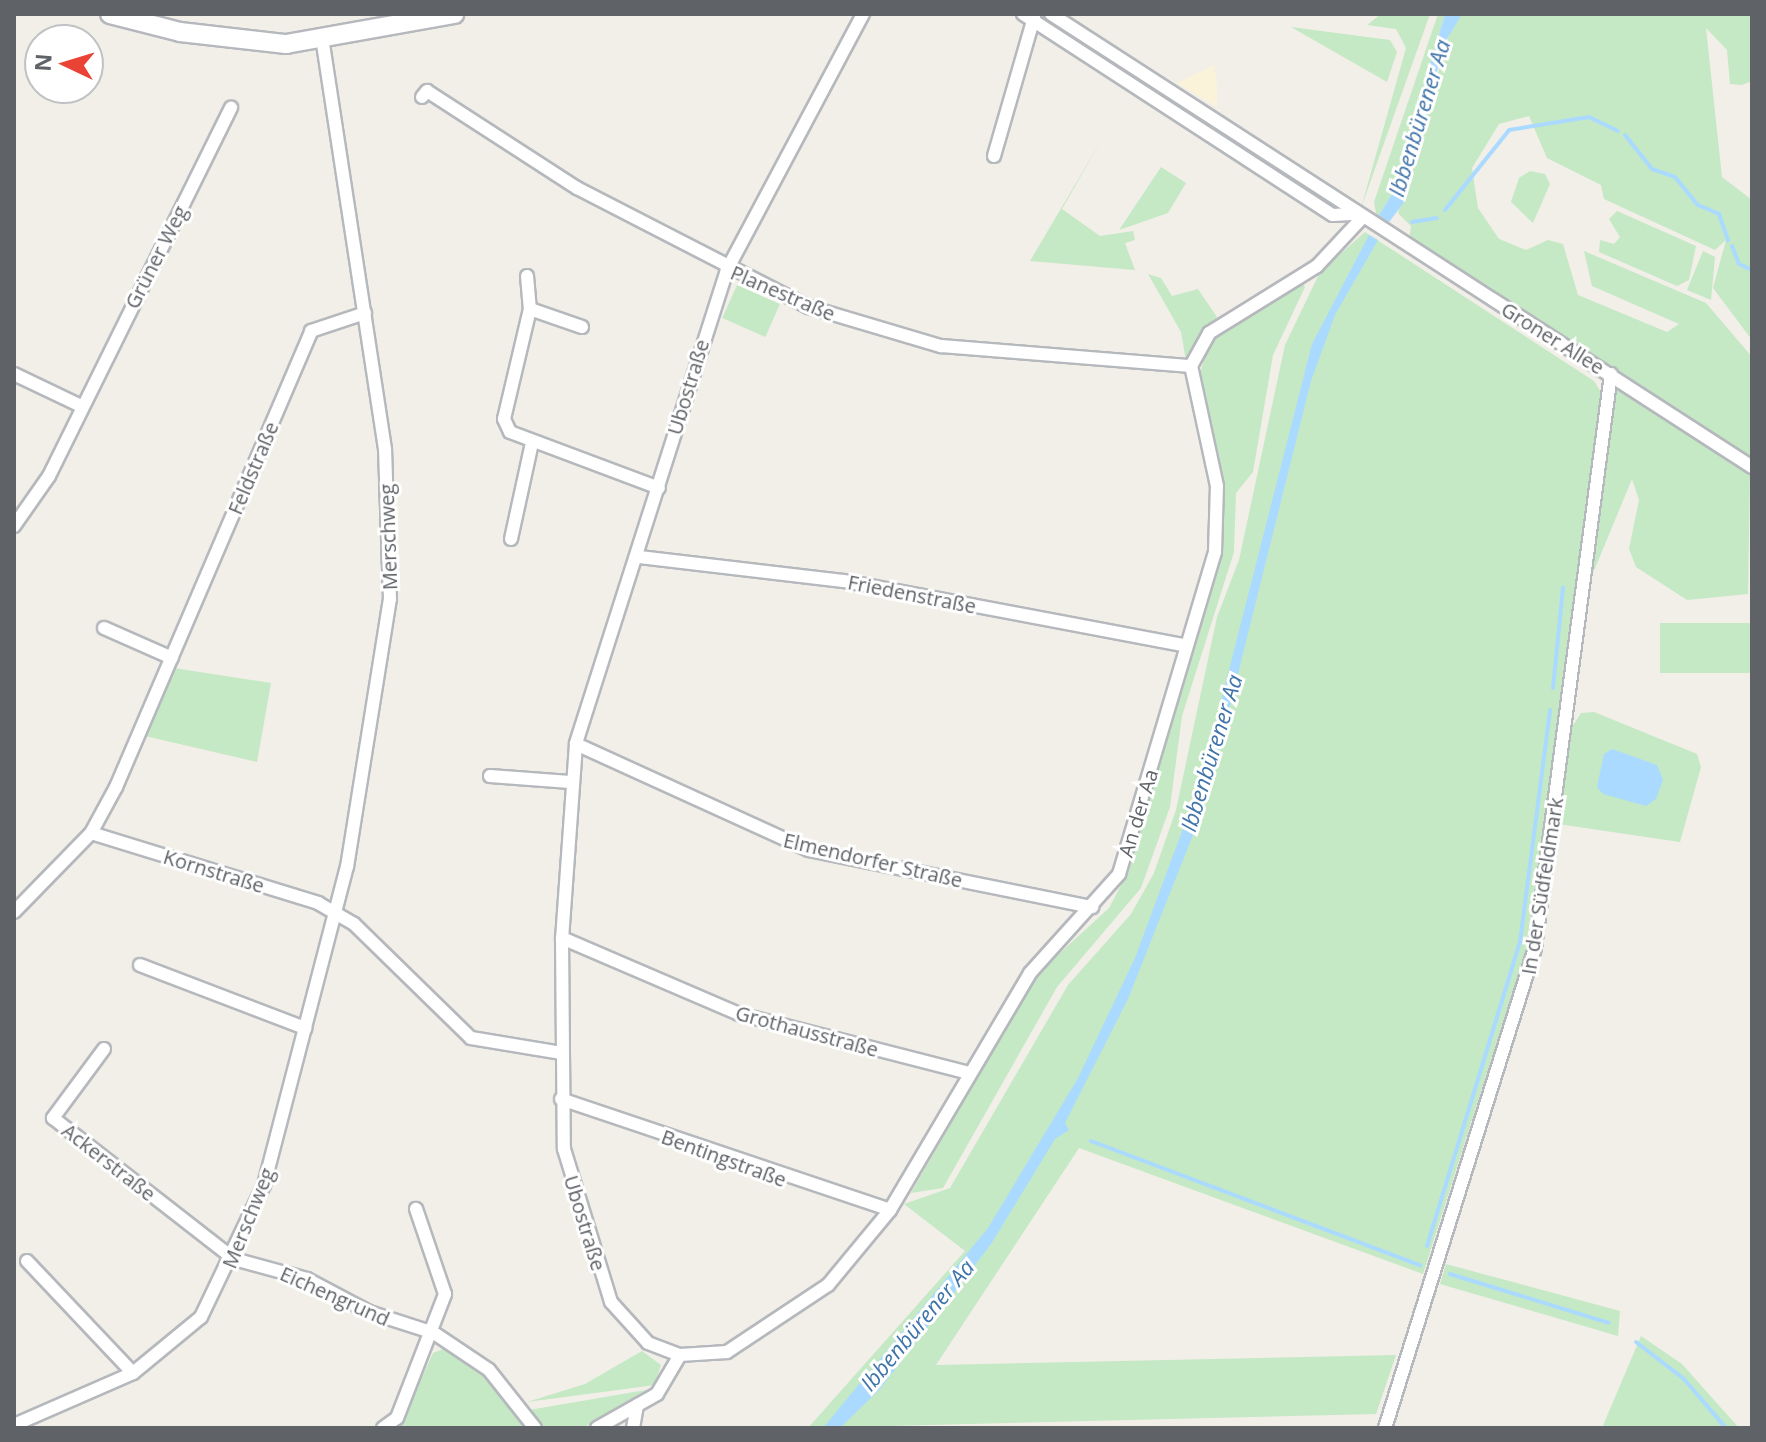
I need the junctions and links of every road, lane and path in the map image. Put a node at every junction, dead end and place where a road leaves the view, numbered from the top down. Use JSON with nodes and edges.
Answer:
{"nodes":[{"id":1,"x":110,"y":14,"type":"edge"},
{"id":2,"x":454,"y":14,"type":"edge"},
{"id":3,"x":863,"y":14,"type":"edge"},
{"id":4,"x":1051,"y":14,"type":"edge"},
{"id":5,"x":1030,"y":16,"type":"edge"},
{"id":6,"x":323,"y":42,"type":"junction"},
{"id":7,"x":422,"y":97,"type":"dead end"},
{"id":8,"x":231,"y":107,"type":"dead end"},
{"id":9,"x":994,"y":156,"type":"dead end"},
{"id":10,"x":1360,"y":219,"type":"junction"},
{"id":11,"x":727,"y":270,"type":"junction"},
{"id":12,"x":527,"y":276,"type":"dead end"},
{"id":13,"x":530,"y":309,"type":"junction"},
{"id":14,"x":365,"y":313,"type":"junction"},
{"id":15,"x":582,"y":327,"type":"dead end"},
{"id":16,"x":1191,"y":366,"type":"junction"},
{"id":17,"x":14,"y":374,"type":"edge"},
{"id":18,"x":1611,"y":374,"type":"junction"},
{"id":19,"x":81,"y":406,"type":"junction"},
{"id":20,"x":532,"y":443,"type":"junction"},
{"id":21,"x":1752,"y":467,"type":"edge"},
{"id":22,"x":659,"y":488,"type":"junction"},
{"id":23,"x":14,"y":526,"type":"edge"},
{"id":24,"x":511,"y":539,"type":"dead end"},
{"id":25,"x":639,"y":557,"type":"junction"},
{"id":26,"x":104,"y":628,"type":"dead end"},
{"id":27,"x":1182,"y":645,"type":"junction"},
{"id":28,"x":172,"y":658,"type":"junction"},
{"id":29,"x":576,"y":744,"type":"junction"},
{"id":30,"x":490,"y":776,"type":"dead end"},
{"id":31,"x":570,"y":782,"type":"junction"},
{"id":32,"x":91,"y":833,"type":"junction"},
{"id":33,"x":1092,"y":907,"type":"junction"},
{"id":34,"x":14,"y":912,"type":"edge"},
{"id":35,"x":336,"y":912,"type":"junction"},
{"id":36,"x":562,"y":938,"type":"junction"},
{"id":37,"x":140,"y":965,"type":"dead end"},
{"id":38,"x":305,"y":1028,"type":"junction"},
{"id":39,"x":104,"y":1049,"type":"dead end"},
{"id":40,"x":562,"y":1053,"type":"junction"},
{"id":41,"x":969,"y":1073,"type":"junction"},
{"id":42,"x":561,"y":1099,"type":"junction"},
{"id":43,"x":416,"y":1209,"type":"dead end"},
{"id":44,"x":890,"y":1210,"type":"junction"},
{"id":45,"x":234,"y":1259,"type":"junction"},
{"id":46,"x":27,"y":1261,"type":"dead end"},
{"id":47,"x":434,"y":1333,"type":"junction"},
{"id":48,"x":680,"y":1355,"type":"junction"},
{"id":49,"x":133,"y":1373,"type":"junction"},
{"id":50,"x":637,"y":1405,"type":"junction"},
{"id":51,"x":14,"y":1425,"type":"edge"},
{"id":52,"x":383,"y":1428,"type":"edge"},
{"id":53,"x":535,"y":1428,"type":"edge"},
{"id":54,"x":597,"y":1428,"type":"edge"},
{"id":55,"x":633,"y":1428,"type":"edge"},
{"id":56,"x":1385,"y":1428,"type":"edge"}],
"edges":[{"from":1,"to":6,"type":"main road"},
{"from":2,"to":6,"type":"main road"},
{"from":3,"to":11,"type":"street","name":"Ubostraße"},
{"from":4,"to":10,"type":"street","name":"Groner Allee"},
{"from":5,"to":9,"type":"street"},
{"from":5,"to":10,"type":"street","name":"Groner Allee"},
{"from":6,"to":14,"type":"street","name":"Merschweg"},
{"from":7,"to":11,"type":"street","name":"Planestraße"},
{"from":8,"to":19,"type":"street","name":"Grüner Weg"},
{"from":10,"to":16,"type":"street"},
{"from":10,"to":18,"type":"street","name":"Groner Allee"},
{"from":11,"to":16,"type":"street","name":"Planestraße"},
{"from":11,"to":22,"type":"street","name":"Ubostraße"},
{"from":12,"to":13,"type":"street"},
{"from":13,"to":15,"type":"street"},
{"from":13,"to":20,"type":"street"},
{"from":14,"to":28,"type":"street","name":"Feldstraße"},
{"from":14,"to":35,"type":"street","name":"Merschweg"},
{"from":16,"to":27,"type":"street","name":"An der Aa"},
{"from":17,"to":19,"type":"street"},
{"from":18,"to":21,"type":"street","name":"Groner Allee"},
{"from":18,"to":56,"type":"street","name":"In der Südfeldmark"},
{"from":19,"to":23,"type":"street","name":"Grüner Weg"},
{"from":20,"to":22,"type":"street"},
{"from":20,"to":24,"type":"street"},
{"from":22,"to":25,"type":"street","name":"Ubostraße"},
{"from":25,"to":27,"type":"street","name":"Friedenstraße"},
{"from":25,"to":29,"type":"street","name":"Ubostraße"},
{"from":26,"to":28,"type":"street"},
{"from":27,"to":33,"type":"street","name":"An der Aa"},
{"from":28,"to":32,"type":"street","name":"Feldstraße"},
{"from":29,"to":31,"type":"street","name":"Ubostraße"},
{"from":29,"to":33,"type":"street","name":"Elmendorfer Straße"},
{"from":30,"to":31,"type":"street"},
{"from":31,"to":36,"type":"street","name":"Ubostraße"},
{"from":32,"to":34,"type":"street","name":"Feldstraße"},
{"from":32,"to":35,"type":"street","name":"Kornstraße"},
{"from":33,"to":41,"type":"street","name":"An der Aa"},
{"from":35,"to":38,"type":"street","name":"Merschweg"},
{"from":35,"to":40,"type":"street"},
{"from":36,"to":40,"type":"street","name":"Ubostraße"},
{"from":36,"to":41,"type":"street","name":"Grothausstraße"},
{"from":37,"to":38,"type":"street"},
{"from":38,"to":45,"type":"street","name":"Merschweg"},
{"from":39,"to":45,"type":"street","name":"Ackerstraße"},
{"from":40,"to":42,"type":"street","name":"Ubostraße"},
{"from":41,"to":44,"type":"street","name":"An der Aa"},
{"from":42,"to":44,"type":"street","name":"Bentingstraße"},
{"from":42,"to":48,"type":"street","name":"Ubostraße"},
{"from":43,"to":47,"type":"street"},
{"from":44,"to":48,"type":"street","name":"An der Aa"},
{"from":45,"to":47,"type":"street","name":"Eichengrund"},
{"from":45,"to":49,"type":"street","name":"Merschweg"},
{"from":46,"to":49,"type":"street"},
{"from":47,"to":52,"type":"street"},
{"from":47,"to":53,"type":"street","name":"Eichengrund"},
{"from":48,"to":50,"type":"street"},
{"from":49,"to":51,"type":"street","name":"Merschweg"},
{"from":50,"to":54,"type":"street"},
{"from":50,"to":55,"type":"street"}]}
